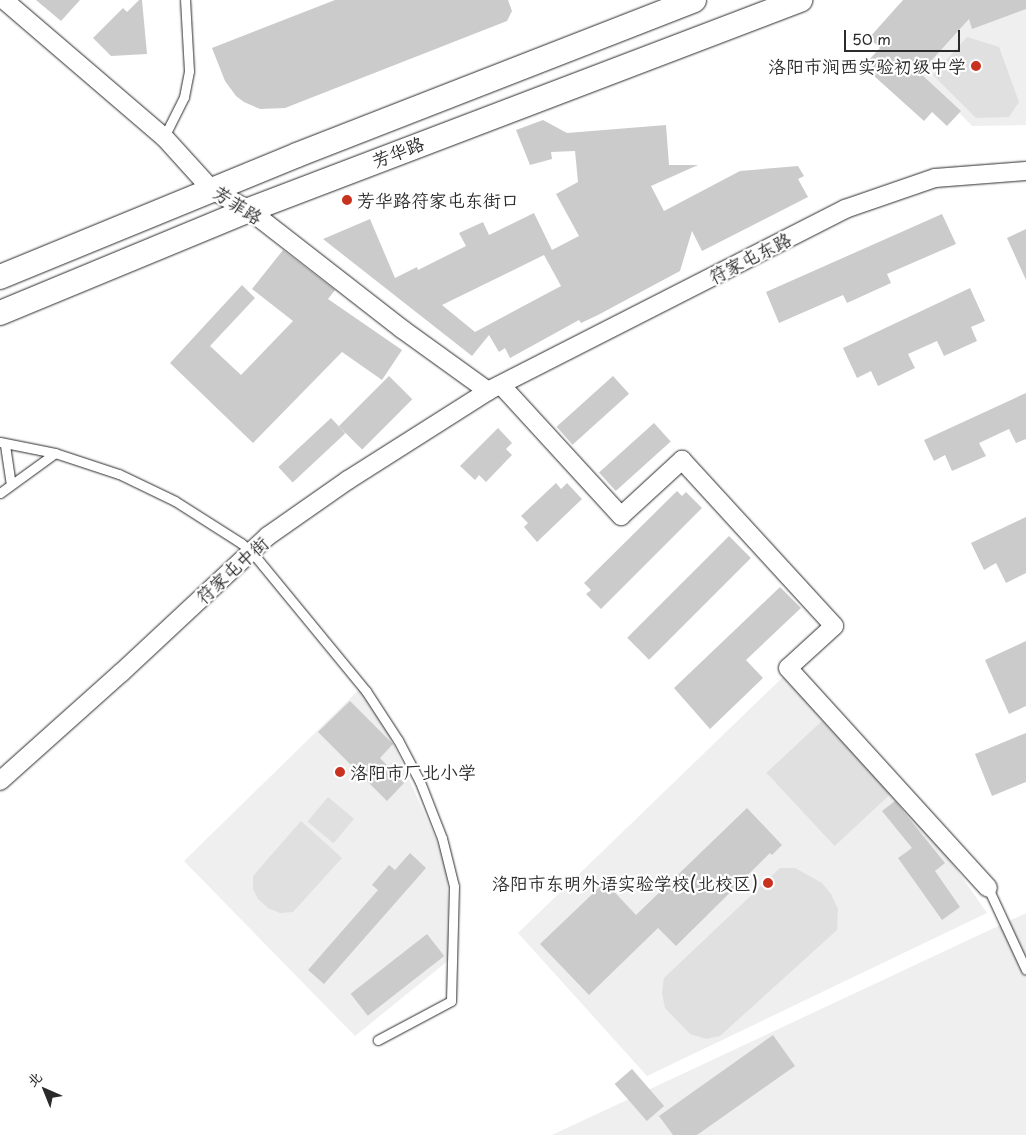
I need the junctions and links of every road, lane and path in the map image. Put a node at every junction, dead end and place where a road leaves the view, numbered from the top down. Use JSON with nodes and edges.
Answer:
{"nodes":[{"id":1,"x":4,"y":0,"type":"edge"},
{"id":2,"x":185,"y":0,"type":"edge"},
{"id":3,"x":694,"y":0,"type":"edge"},
{"id":4,"x":800,"y":0,"type":"edge"},
{"id":5,"x":164,"y":137,"type":"junction"},
{"id":6,"x":1026,"y":171,"type":"edge"},
{"id":7,"x":212,"y":190,"type":"junction"},
{"id":8,"x":248,"y":210,"type":"junction"},
{"id":9,"x":0,"y":276,"type":"edge"},
{"id":10,"x":0,"y":313,"type":"edge"},
{"id":11,"x":495,"y":388,"type":"junction"},
{"id":12,"x":2,"y":443,"type":"edge"},
{"id":13,"x":55,"y":453,"type":"junction"},
{"id":14,"x":11,"y":485,"type":"junction"},
{"id":15,"x":0,"y":493,"type":"edge"},
{"id":16,"x":251,"y":551,"type":"junction"},
{"id":17,"x":0,"y":782,"type":"edge"},
{"id":18,"x":988,"y":888,"type":"joint"},
{"id":19,"x":1026,"y":970,"type":"edge"},
{"id":20,"x":378,"y":1040,"type":"dead end"}],
"edges":[{"from":1,"to":5,"type":"street","name":"芳菲路"},
{"from":2,"to":5,"type":"lane"},
{"from":3,"to":7,"type":"main road","name":"芳华路"},
{"from":4,"to":8,"type":"main road","name":"芳华路"},
{"from":5,"to":7,"type":"street","name":"芳菲路"},
{"from":6,"to":11,"type":"street","name":"符家屯东路"},
{"from":7,"to":8,"type":"street","name":"芳菲路"},
{"from":7,"to":9,"type":"main road","name":"芳华路"},
{"from":8,"to":10,"type":"main road","name":"芳华路"},
{"from":8,"to":11,"type":"street","name":"芳菲路"},
{"from":11,"to":16,"type":"street","name":"符家屯中街"},
{"from":11,"to":18,"type":"street","name":"芳菲路"},
{"from":12,"to":13,"type":"lane"},
{"from":12,"to":14,"type":"lane"},
{"from":13,"to":14,"type":"lane"},
{"from":13,"to":16,"type":"lane"},
{"from":14,"to":15,"type":"lane"},
{"from":16,"to":17,"type":"street","name":"符家屯中街"},
{"from":16,"to":20,"type":"lane"},
{"from":18,"to":19,"type":"lane"}]}
